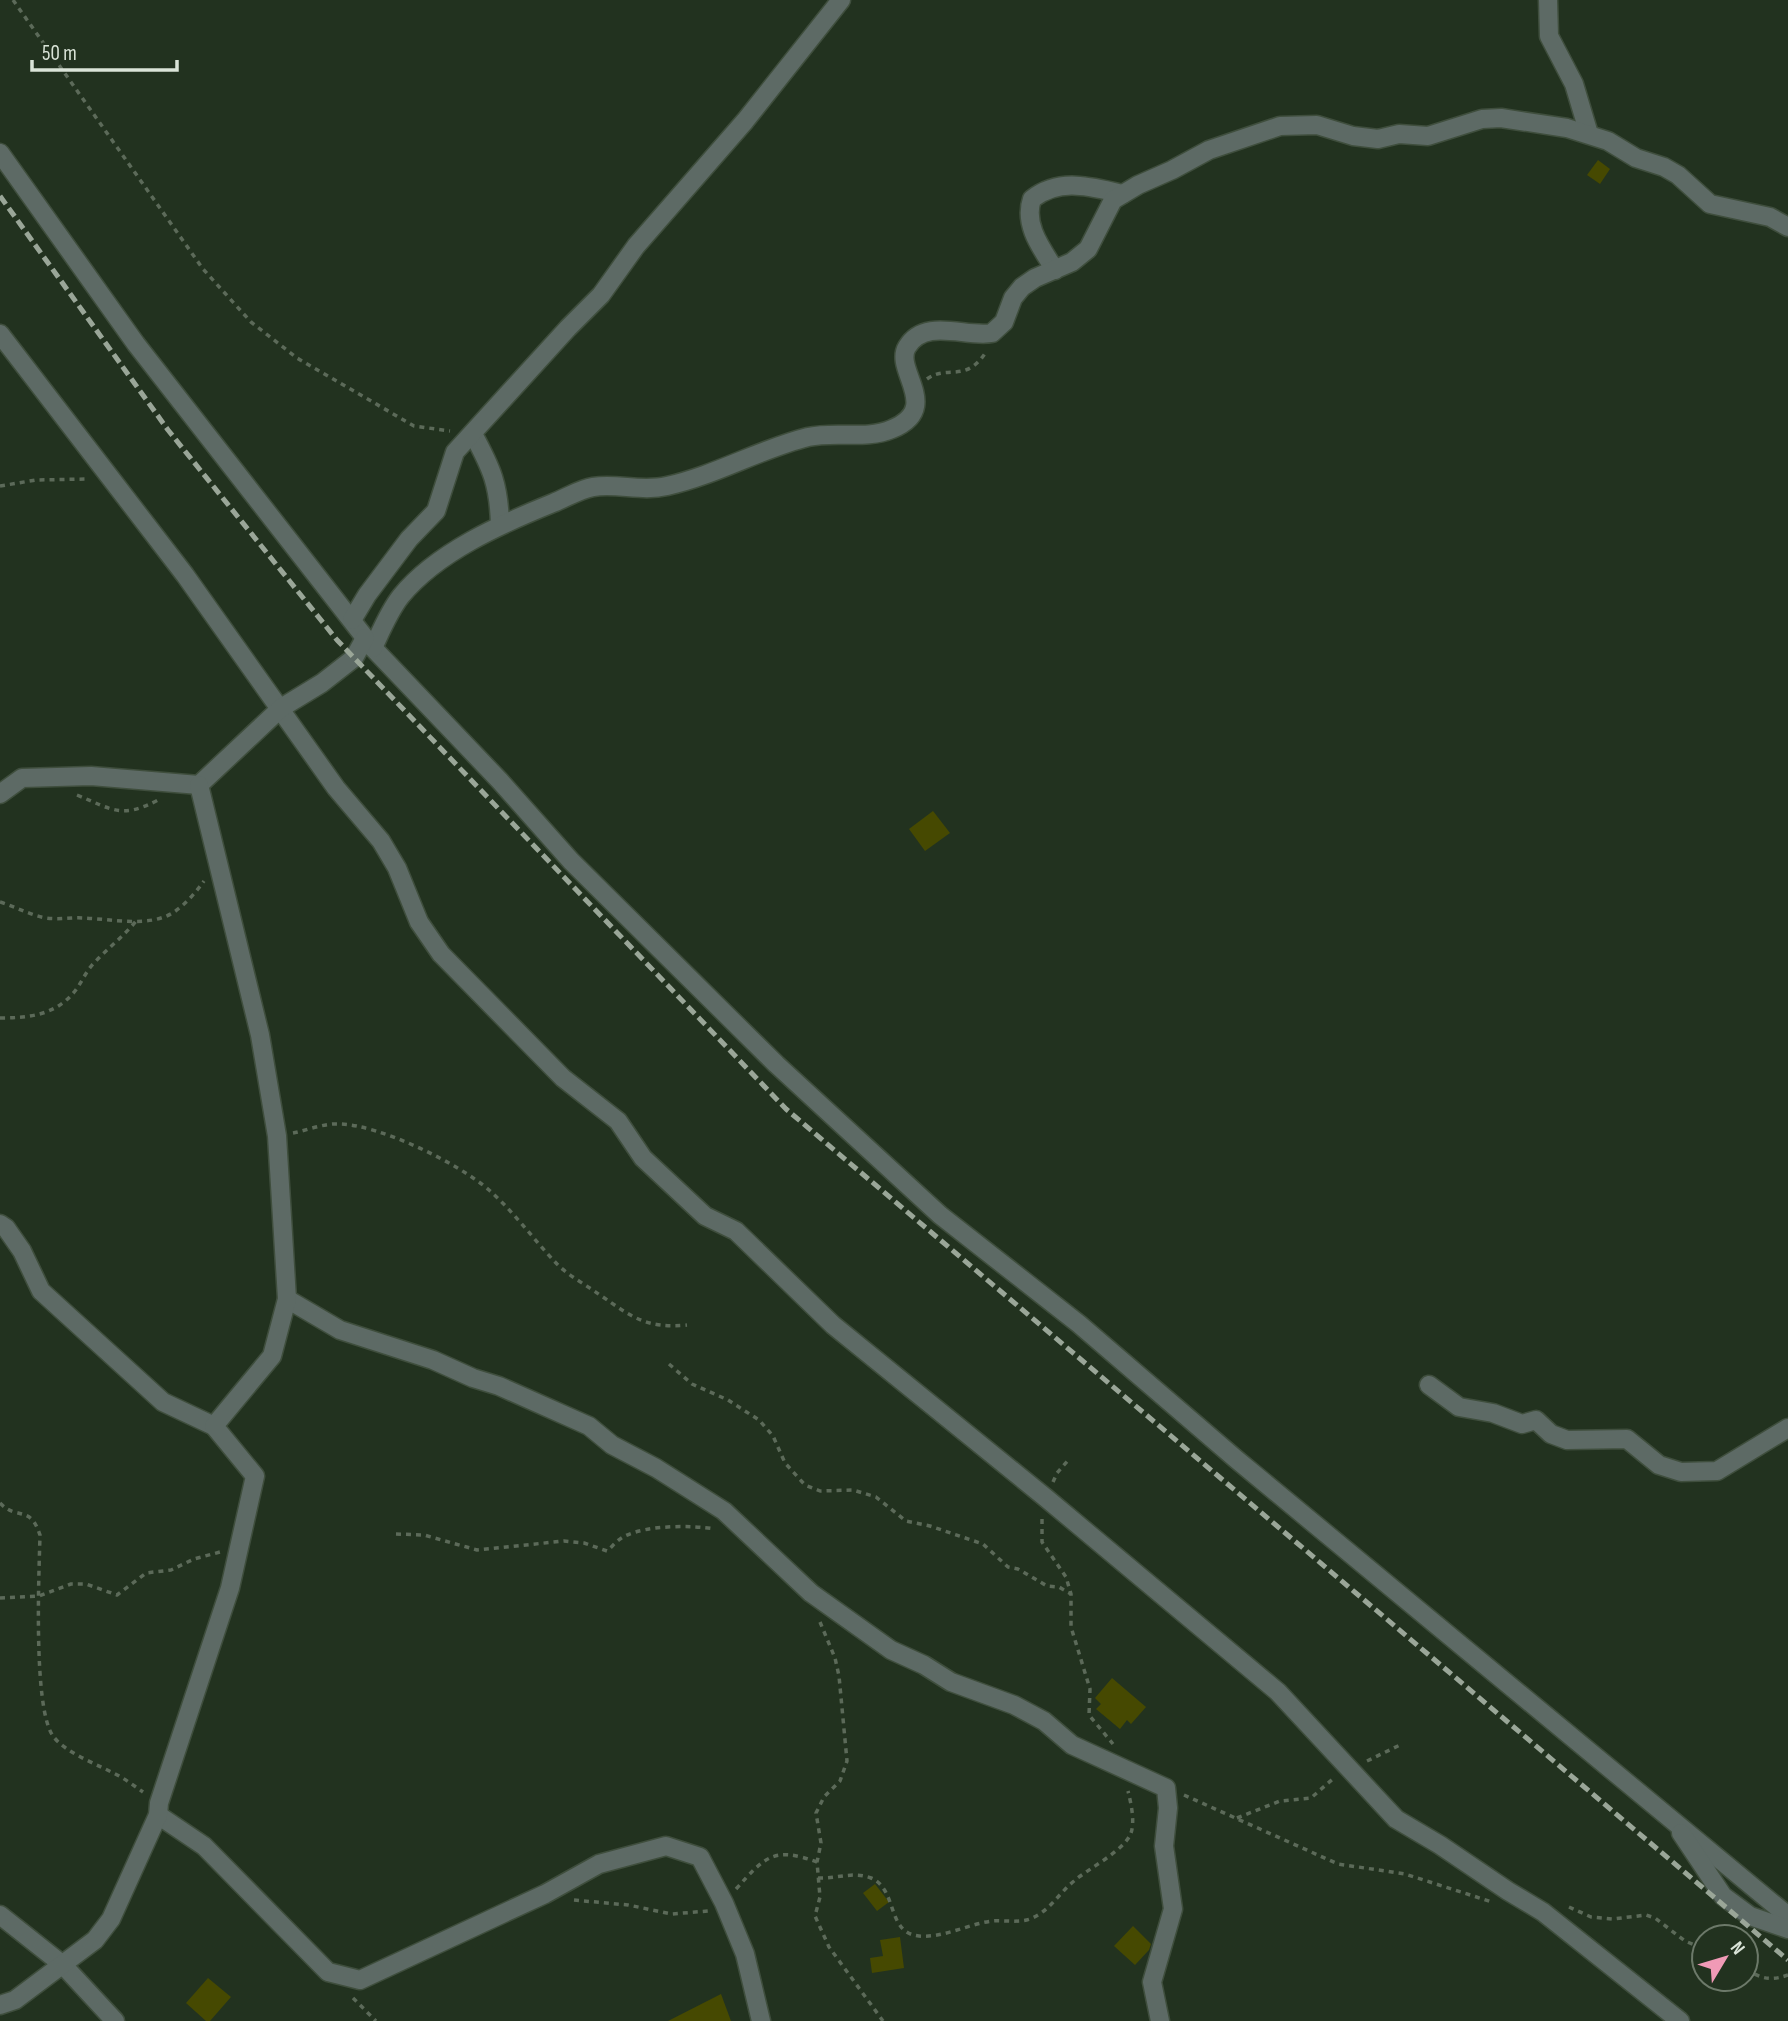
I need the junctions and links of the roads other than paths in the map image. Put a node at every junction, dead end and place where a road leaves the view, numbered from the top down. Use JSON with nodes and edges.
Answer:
{"nodes":[{"id":1,"x":841,"y":0,"type":"edge"},
{"id":2,"x":1548,"y":0,"type":"edge"},
{"id":3,"x":1589,"y":134,"type":"junction"},
{"id":4,"x":0,"y":153,"type":"edge"},
{"id":5,"x":1123,"y":194,"type":"junction"},
{"id":6,"x":1788,"y":227,"type":"edge"},
{"id":7,"x":1055,"y":270,"type":"junction"},
{"id":8,"x":0,"y":334,"type":"edge"},
{"id":9,"x":473,"y":434,"type":"junction"},
{"id":10,"x":500,"y":525,"type":"junction"},
{"id":11,"x":352,"y":620,"type":"junction"},
{"id":12,"x":369,"y":643,"type":"junction"},
{"id":13,"x":281,"y":708,"type":"junction"},
{"id":14,"x":199,"y":785,"type":"junction"},
{"id":15,"x":0,"y":794,"type":"edge"},
{"id":16,"x":0,"y":1224,"type":"edge"},
{"id":17,"x":287,"y":1299,"type":"junction"},
{"id":18,"x":1429,"y":1385,"type":"dead end"},
{"id":19,"x":214,"y":1426,"type":"junction"},
{"id":20,"x":1788,"y":1428,"type":"edge"},
{"id":21,"x":159,"y":1809,"type":"junction"},
{"id":22,"x":1671,"y":1818,"type":"junction"},
{"id":23,"x":0,"y":1915,"type":"edge"},
{"id":24,"x":1788,"y":1916,"type":"edge"},
{"id":25,"x":1788,"y":1929,"type":"edge"},
{"id":26,"x":64,"y":1965,"type":"junction"},
{"id":27,"x":0,"y":2005,"type":"edge"},
{"id":28,"x":115,"y":2021,"type":"edge"},
{"id":29,"x":761,"y":2021,"type":"edge"},
{"id":30,"x":1160,"y":2021,"type":"edge"},
{"id":31,"x":1680,"y":2021,"type":"edge"}],
"edges":[{"from":1,"to":9,"type":"street"},
{"from":2,"to":3,"type":"street"},
{"from":3,"to":5,"type":"street"},
{"from":3,"to":6,"type":"street"},
{"from":4,"to":11,"type":"street"},
{"from":5,"to":7,"type":"street"},
{"from":5,"to":7,"type":"street"},
{"from":7,"to":10,"type":"street"},
{"from":8,"to":13,"type":"street"},
{"from":9,"to":10,"type":"street"},
{"from":9,"to":11,"type":"street"},
{"from":10,"to":12,"type":"street"},
{"from":11,"to":12,"type":"street"},
{"from":12,"to":13,"type":"street"},
{"from":12,"to":22,"type":"street"},
{"from":13,"to":14,"type":"street"},
{"from":13,"to":31,"type":"street"},
{"from":14,"to":15,"type":"street"},
{"from":14,"to":17,"type":"street"},
{"from":16,"to":19,"type":"street"},
{"from":17,"to":19,"type":"street"},
{"from":17,"to":30,"type":"street"},
{"from":18,"to":20,"type":"street"},
{"from":19,"to":21,"type":"street"},
{"from":21,"to":26,"type":"street"},
{"from":21,"to":29,"type":"street"},
{"from":22,"to":24,"type":"street"},
{"from":22,"to":25,"type":"street"},
{"from":23,"to":26,"type":"street"},
{"from":26,"to":27,"type":"street"},
{"from":26,"to":28,"type":"street"}]}
